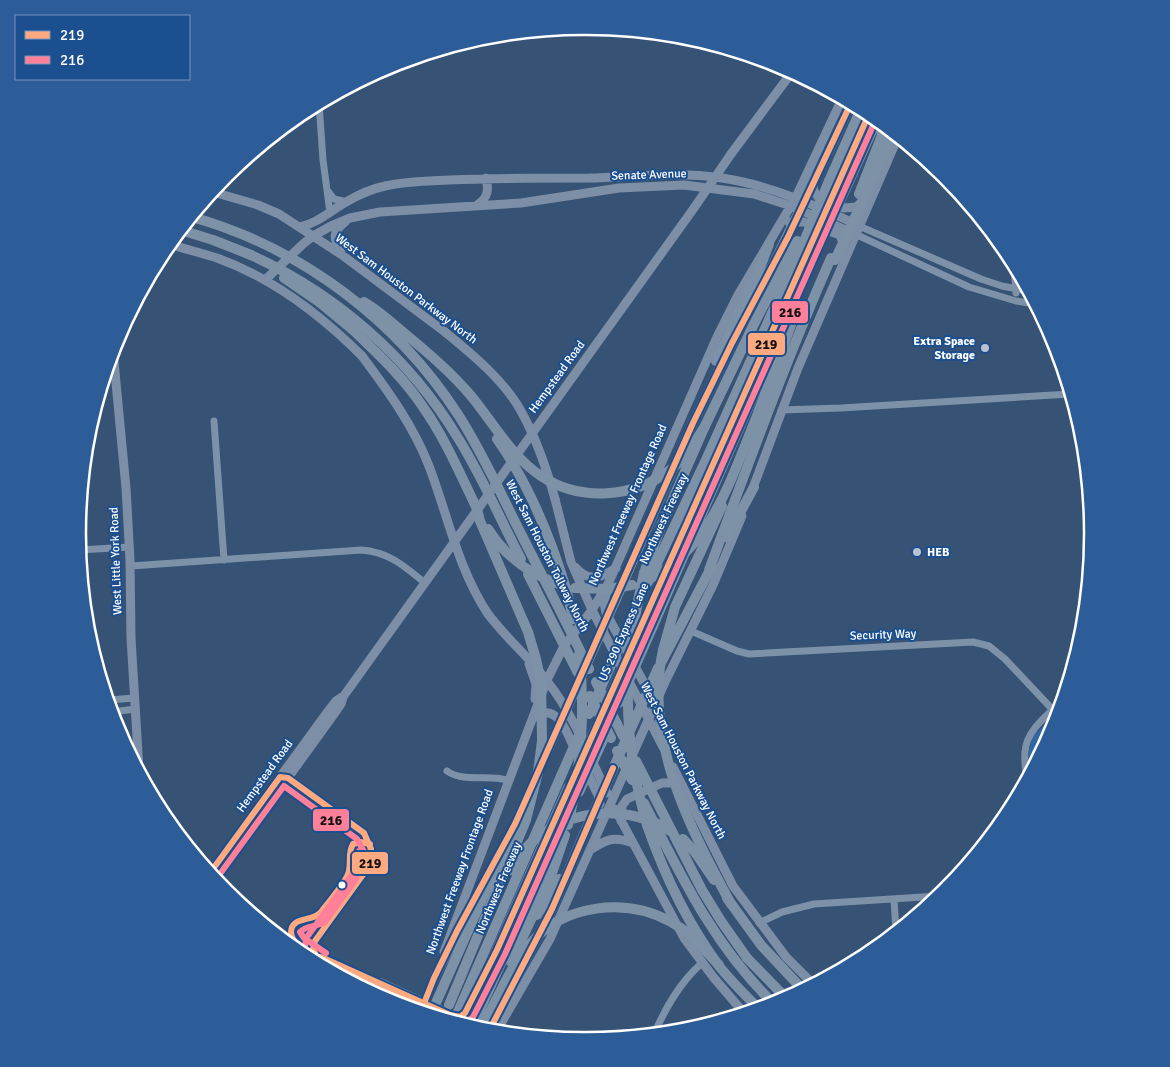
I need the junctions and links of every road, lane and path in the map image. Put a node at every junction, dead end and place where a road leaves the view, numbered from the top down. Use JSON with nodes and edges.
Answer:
{"nodes":[{"id":1,"x":787,"y":78,"type":"edge"},
{"id":2,"x":839,"y":105,"type":"edge"},
{"id":3,"x":847,"y":110,"type":"edge"},
{"id":4,"x":320,"y":112,"type":"edge"},
{"id":5,"x":859,"y":117,"type":"edge"},
{"id":6,"x":866,"y":122,"type":"edge"},
{"id":7,"x":873,"y":127,"type":"edge"},
{"id":8,"x":882,"y":134,"type":"edge"},
{"id":9,"x":889,"y":139,"type":"edge"},
{"id":10,"x":895,"y":144,"type":"edge"},
{"id":11,"x":810,"y":169,"type":"junction"},
{"id":12,"x":486,"y":178,"type":"junction"},
{"id":13,"x":838,"y":185,"type":"junction"},
{"id":14,"x":327,"y":191,"type":"junction"},
{"id":15,"x":220,"y":194,"type":"edge"},
{"id":16,"x":874,"y":194,"type":"junction"},
{"id":17,"x":796,"y":197,"type":"junction"},
{"id":18,"x":770,"y":199,"type":"junction"},
{"id":19,"x":347,"y":202,"type":"junction"},
{"id":20,"x":477,"y":206,"type":"junction"},
{"id":21,"x":792,"y":206,"type":"junction"},
{"id":22,"x":330,"y":213,"type":"junction"},
{"id":23,"x":350,"y":218,"type":"junction"},
{"id":24,"x":199,"y":219,"type":"edge"},
{"id":25,"x":781,"y":222,"type":"junction"},
{"id":26,"x":300,"y":227,"type":"junction"},
{"id":27,"x":857,"y":230,"type":"junction"},
{"id":28,"x":188,"y":232,"type":"edge"},
{"id":29,"x":775,"y":233,"type":"junction"},
{"id":30,"x":314,"y":236,"type":"junction"},
{"id":31,"x":843,"y":243,"type":"junction"},
{"id":32,"x":769,"y":244,"type":"junction"},
{"id":33,"x":807,"y":246,"type":"junction"},
{"id":34,"x":178,"y":247,"type":"edge"},
{"id":35,"x":251,"y":255,"type":"junction"},
{"id":36,"x":342,"y":255,"type":"junction"},
{"id":37,"x":837,"y":259,"type":"junction"},
{"id":38,"x":265,"y":280,"type":"junction"},
{"id":39,"x":1015,"y":282,"type":"edge"},
{"id":40,"x":335,"y":284,"type":"junction"},
{"id":41,"x":1016,"y":289,"type":"junction"},
{"id":42,"x":1020,"y":290,"type":"edge"},
{"id":43,"x":1016,"y":301,"type":"junction"},
{"id":44,"x":1027,"y":303,"type":"edge"},
{"id":45,"x":792,"y":308,"type":"junction"},
{"id":46,"x":403,"y":332,"type":"junction"},
{"id":47,"x":115,"y":368,"type":"edge"},
{"id":48,"x":1064,"y":394,"type":"edge"},
{"id":49,"x":781,"y":410,"type":"junction"},
{"id":50,"x":214,"y":421,"type":"dead end"},
{"id":51,"x":693,"y":422,"type":"junction"},
{"id":52,"x":705,"y":426,"type":"junction"},
{"id":53,"x":727,"y":485,"type":"junction"},
{"id":54,"x":754,"y":486,"type":"junction"},
{"id":55,"x":477,"y":509,"type":"junction"},
{"id":56,"x":130,"y":547,"type":"junction"},
{"id":57,"x":87,"y":550,"type":"edge"},
{"id":58,"x":224,"y":560,"type":"junction"},
{"id":59,"x":571,"y":562,"type":"junction"},
{"id":60,"x":130,"y":566,"type":"junction"},
{"id":61,"x":616,"y":568,"type":"junction"},
{"id":62,"x":710,"y":570,"type":"junction"},
{"id":63,"x":609,"y":582,"type":"junction"},
{"id":64,"x":425,"y":583,"type":"junction"},
{"id":65,"x":592,"y":610,"type":"junction"},
{"id":66,"x":691,"y":631,"type":"junction"},
{"id":67,"x":526,"y":656,"type":"junction"},
{"id":68,"x":547,"y":680,"type":"junction"},
{"id":69,"x":666,"y":680,"type":"junction"},
{"id":70,"x":342,"y":697,"type":"junction"},
{"id":71,"x":135,"y":698,"type":"junction"},
{"id":72,"x":115,"y":699,"type":"edge"},
{"id":73,"x":135,"y":709,"type":"junction"},
{"id":74,"x":1052,"y":709,"type":"edge"},
{"id":75,"x":119,"y":711,"type":"edge"},
{"id":76,"x":538,"y":711,"type":"junction"},
{"id":77,"x":1050,"y":713,"type":"edge"},
{"id":78,"x":648,"y":719,"type":"junction"},
{"id":79,"x":138,"y":754,"type":"edge"},
{"id":80,"x":1025,"y":767,"type":"edge"},
{"id":81,"x":447,"y":771,"type":"dead end"},
{"id":82,"x":507,"y":780,"type":"junction"},
{"id":83,"x":684,"y":788,"type":"junction"},
{"id":84,"x":611,"y":802,"type":"junction"},
{"id":85,"x":621,"y":821,"type":"junction"},
{"id":86,"x":515,"y":824,"type":"junction"},
{"id":87,"x":600,"y":827,"type":"junction"},
{"id":88,"x":583,"y":833,"type":"junction"},
{"id":89,"x":632,"y":843,"type":"junction"},
{"id":90,"x":590,"y":850,"type":"junction"},
{"id":91,"x":215,"y":867,"type":"edge"},
{"id":92,"x":220,"y":872,"type":"edge"},
{"id":93,"x":926,"y":897,"type":"edge"},
{"id":94,"x":894,"y":899,"type":"junction"},
{"id":95,"x":731,"y":904,"type":"junction"},
{"id":96,"x":487,"y":912,"type":"junction"},
{"id":97,"x":759,"y":923,"type":"junction"},
{"id":98,"x":895,"y":923,"type":"edge"},
{"id":99,"x":497,"y":950,"type":"junction"},
{"id":100,"x":702,"y":963,"type":"junction"},
{"id":101,"x":719,"y":965,"type":"junction"},
{"id":102,"x":342,"y":968,"type":"edge"},
{"id":103,"x":350,"y":973,"type":"edge"},
{"id":104,"x":434,"y":978,"type":"junction"},
{"id":105,"x":808,"y":979,"type":"edge"},
{"id":106,"x":798,"y":984,"type":"edge"},
{"id":107,"x":379,"y":985,"type":"junction"},
{"id":108,"x":780,"y":992,"type":"edge"},
{"id":109,"x":485,"y":996,"type":"junction"},
{"id":110,"x":768,"y":997,"type":"edge"},
{"id":111,"x":411,"y":1001,"type":"edge"},
{"id":112,"x":753,"y":1003,"type":"edge"},
{"id":113,"x":423,"y":1005,"type":"edge"},
{"id":114,"x":433,"y":1008,"type":"edge"},
{"id":115,"x":739,"y":1008,"type":"edge"},
{"id":116,"x":437,"y":1009,"type":"edge"},
{"id":117,"x":446,"y":1012,"type":"edge"},
{"id":118,"x":489,"y":1013,"type":"junction"},
{"id":119,"x":456,"y":1015,"type":"edge"},
{"id":120,"x":461,"y":1016,"type":"edge"},
{"id":121,"x":466,"y":1017,"type":"edge"},
{"id":122,"x":475,"y":1019,"type":"edge"},
{"id":123,"x":486,"y":1021,"type":"edge"},
{"id":124,"x":493,"y":1023,"type":"edge"},
{"id":125,"x":500,"y":1024,"type":"edge"},
{"id":126,"x":658,"y":1027,"type":"edge"}],
"edges":[{"from":1,"to":64,"type":"main road","name":"Hempstead Road","bridge":true},
{"from":2,"to":11,"type":"main road","name":"Northwest Freeway Frontage Road"},
{"from":3,"to":51,"type":"highway","bridge":true},
{"from":4,"to":14,"type":"street"},
{"from":5,"to":13,"type":"highway"},
{"from":6,"to":13,"type":"highway","name":"US 290 Express Lane"},
{"from":7,"to":13,"type":"highway"},
{"from":8,"to":37,"type":"highway"},
{"from":9,"to":31,"type":"highway","bridge":true},
{"from":10,"to":16,"type":"main road"},
{"from":11,"to":16,"type":"main road"},
{"from":11,"to":17,"type":"main road","name":"Northwest Freeway Frontage Road"},
{"from":12,"to":17,"type":"main road","name":"Senate Avenue"},
{"from":12,"to":19,"type":"main road","name":"Senate Avenue"},
{"from":12,"to":20,"type":"main road"},
{"from":13,"to":33,"type":"highway","name":"US 290 Express Lane","bridge":true},
{"from":13,"to":33,"type":"highway","bridge":true},
{"from":14,"to":19,"type":"street"},
{"from":14,"to":22,"type":"street"},
{"from":15,"to":26,"type":"main road","name":"West Sam Houston Parkway North"},
{"from":16,"to":27,"type":"main road"},
{"from":17,"to":21,"type":"main road","name":"Northwest Freeway Frontage Road"},
{"from":17,"to":27,"type":"main road","name":"Senate Avenue"},
{"from":18,"to":20,"type":"main road","name":"Senate Avenue"},
{"from":18,"to":21,"type":"main road","name":"Senate Avenue"},
{"from":18,"to":25,"type":"main road"},
{"from":19,"to":22,"type":"main road","name":"Senate Avenue"},
{"from":20,"to":23,"type":"main road","name":"Senate Avenue"},
{"from":21,"to":25,"type":"main road","name":"Northwest Freeway Frontage Road"},
{"from":21,"to":27,"type":"main road","name":"Senate Avenue"},
{"from":22,"to":26,"type":"main road","name":"Senate Avenue"},
{"from":23,"to":30,"type":"main road","name":"Senate Avenue"},
{"from":23,"to":36,"type":"main road"},
{"from":24,"to":40,"type":"highway","name":"West Sam Houston Tollway North","bridge":true},
{"from":25,"to":29,"type":"main road","name":"Northwest Freeway Frontage Road"},
{"from":26,"to":30,"type":"main road","name":"West Sam Houston Parkway North"},
{"from":27,"to":37,"type":"main road"},
{"from":27,"to":41,"type":"street","name":"Senate Avenue"},
{"from":27,"to":43,"type":"street","name":"Senate Avenue"},
{"from":28,"to":35,"type":"highway","name":"West Sam Houston Tollway North"},
{"from":29,"to":31,"type":"main road"},
{"from":29,"to":32,"type":"main road","name":"Northwest Freeway Frontage Road"},
{"from":30,"to":36,"type":"main road","name":"West Sam Houston Parkway North"},
{"from":30,"to":38,"type":"main road","name":"Senate Avenue"},
{"from":31,"to":37,"type":"highway","bridge":true},
{"from":32,"to":51,"type":"highway"},
{"from":32,"to":61,"type":"main road","name":"Northwest Freeway Frontage Road"},
{"from":33,"to":45,"type":"highway"},
{"from":33,"to":52,"type":"highway"},
{"from":33,"to":99,"type":"highway","name":"US 290 Express Lane","bridge":true},
{"from":33,"to":119,"type":"highway","name":"Northwest Freeway","bridge":true},
{"from":34,"to":38,"type":"main road"},
{"from":35,"to":55,"type":"highway","bridge":true},
{"from":35,"to":110,"type":"highway","name":"West Sam Houston Tollway North","bridge":true},
{"from":36,"to":59,"type":"main road","name":"West Sam Houston Parkway North","bridge":true},
{"from":37,"to":49,"type":"main road"},
{"from":37,"to":62,"type":"highway"},
{"from":38,"to":67,"type":"main road","bridge":true},
{"from":39,"to":41,"type":"street"},
{"from":40,"to":46,"type":"highway","bridge":true},
{"from":40,"to":108,"type":"highway","name":"West Sam Houston Tollway North","bridge":true},
{"from":41,"to":42,"type":"street","name":"Senate Avenue"},
{"from":41,"to":43,"type":"street"},
{"from":43,"to":44,"type":"street","name":"Senate Avenue"},
{"from":45,"to":53,"type":"highway","bridge":true},
{"from":45,"to":109,"type":"highway","bridge":true},
{"from":46,"to":52,"type":"highway","bridge":true},
{"from":46,"to":118,"type":"highway","bridge":true},
{"from":47,"to":56,"type":"main road","name":"West Little York Road"},
{"from":48,"to":49,"type":"street"},
{"from":49,"to":54,"type":"main road"},
{"from":50,"to":58,"type":"street"},
{"from":51,"to":86,"type":"highway","bridge":true},
{"from":52,"to":101,"type":"highway","bridge":true},
{"from":53,"to":55,"type":"highway","bridge":true},
{"from":53,"to":95,"type":"highway","bridge":true},
{"from":54,"to":62,"type":"highway"},
{"from":54,"to":66,"type":"main road"},
{"from":55,"to":76,"type":"highway","bridge":true},
{"from":56,"to":57,"type":"street"},
{"from":56,"to":60,"type":"main road","name":"West Little York Road"},
{"from":58,"to":60,"type":"street"},
{"from":58,"to":64,"type":"street"},
{"from":59,"to":61,"type":"main road"},
{"from":59,"to":65,"type":"main road","name":"West Sam Houston Parkway North"},
{"from":60,"to":71,"type":"main road","name":"West Little York Road"},
{"from":61,"to":63,"type":"main road","name":"Northwest Freeway Frontage Road"},
{"from":62,"to":88,"type":"highway","bridge":true},
{"from":63,"to":65,"type":"main road","name":"Northwest Freeway Frontage Road"},
{"from":63,"to":69,"type":"main road"},
{"from":64,"to":70,"type":"main road","name":"Hempstead Road"},
{"from":65,"to":68,"type":"main road","name":"Northwest Freeway Frontage Road"},
{"from":65,"to":78,"type":"main road","name":"West Sam Houston Parkway North"},
{"from":66,"to":69,"type":"main road"},
{"from":66,"to":74,"type":"street","name":"Security Way"},
{"from":67,"to":68,"type":"main road"},
{"from":67,"to":76,"type":"main road"},
{"from":68,"to":76,"type":"main road","name":"Northwest Freeway Frontage Road"},
{"from":68,"to":84,"type":"main road"},
{"from":69,"to":78,"type":"main road"},
{"from":70,"to":91,"type":"main road","name":"Hempstead Road"},
{"from":70,"to":92,"type":"main road","name":"Hempstead Road"},
{"from":71,"to":72,"type":"street"},
{"from":71,"to":73,"type":"main road","name":"West Little York Road"},
{"from":73,"to":75,"type":"street"},
{"from":73,"to":79,"type":"main road","name":"West Little York Road"},
{"from":76,"to":82,"type":"main road","name":"Northwest Freeway Frontage Road"},
{"from":76,"to":87,"type":"main road"},
{"from":76,"to":96,"type":"highway","bridge":true},
{"from":77,"to":80,"type":"street"},
{"from":78,"to":83,"type":"main road","name":"West Sam Houston Parkway North"},
{"from":78,"to":84,"type":"main road"},
{"from":81,"to":82,"type":"street"},
{"from":82,"to":104,"type":"main road","name":"Northwest Freeway Frontage Road"},
{"from":83,"to":85,"type":"main road"},
{"from":83,"to":97,"type":"main road","name":"West Sam Houston Parkway North"},
{"from":84,"to":85,"type":"main road"},
{"from":84,"to":87,"type":"main road"},
{"from":85,"to":89,"type":"main road"},
{"from":86,"to":104,"type":"highway"},
{"from":86,"to":114,"type":"highway"},
{"from":87,"to":90,"type":"main road"},
{"from":88,"to":109,"type":"highway"},
{"from":88,"to":124,"type":"highway"},
{"from":89,"to":90,"type":"main road"},
{"from":89,"to":100,"type":"main road"},
{"from":90,"to":125,"type":"main road"},
{"from":93,"to":94,"type":"street"},
{"from":94,"to":97,"type":"street"},
{"from":94,"to":98,"type":"street"},
{"from":95,"to":96,"type":"highway","bridge":true},
{"from":95,"to":106,"type":"highway"},
{"from":96,"to":117,"type":"highway","bridge":true},
{"from":97,"to":105,"type":"main road","name":"West Sam Houston Parkway North"},
{"from":99,"to":120,"type":"highway","bridge":true},
{"from":99,"to":121,"type":"highway","name":"US 290 Express Lane","bridge":true},
{"from":100,"to":115,"type":"main road"},
{"from":100,"to":126,"type":"street"},
{"from":101,"to":112,"type":"highway"},
{"from":101,"to":118,"type":"highway","bridge":true},
{"from":102,"to":107,"type":"highway"},
{"from":103,"to":107,"type":"highway"},
{"from":104,"to":113,"type":"main road","name":"Northwest Freeway Frontage Road"},
{"from":107,"to":111,"type":"highway","bridge":true},
{"from":107,"to":116,"type":"highway","bridge":true},
{"from":109,"to":122,"type":"highway"},
{"from":118,"to":123,"type":"highway"}]}
